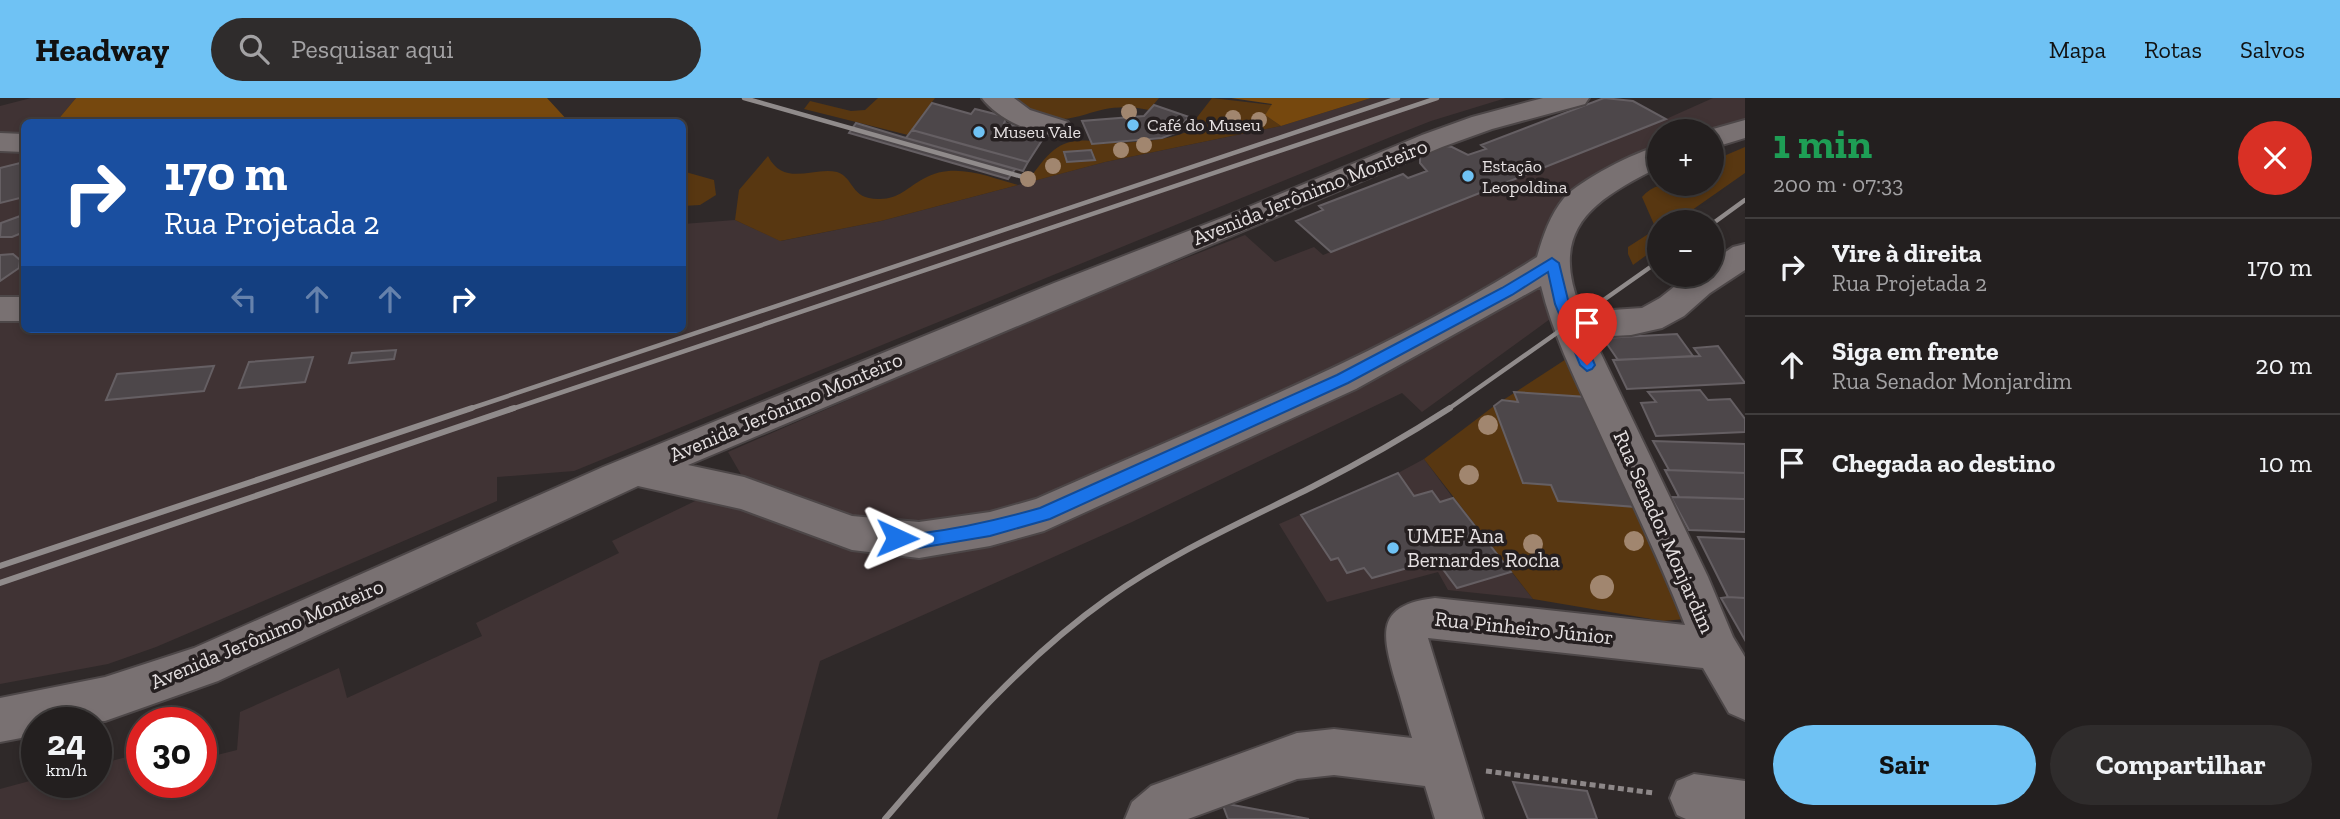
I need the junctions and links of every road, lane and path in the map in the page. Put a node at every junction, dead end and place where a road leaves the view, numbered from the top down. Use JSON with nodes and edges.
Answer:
{"nodes":[{"id":1,"x":996,"y":98,"type":"edge"},
{"id":2,"x":1575,"y":98,"type":"edge"},
{"id":3,"x":1058,"y":128,"type":"dead end"},
{"id":4,"x":1745,"y":129,"type":"edge"},
{"id":5,"x":1724,"y":135,"type":"edge"},
{"id":6,"x":0,"y":142,"type":"edge"},
{"id":7,"x":21,"y":143,"type":"edge"},
{"id":8,"x":1647,"y":161,"type":"edge"},
{"id":9,"x":1745,"y":255,"type":"edge"},
{"id":10,"x":1552,"y":263,"type":"junction"},
{"id":11,"x":0,"y":309,"type":"edge"},
{"id":12,"x":21,"y":309,"type":"edge"},
{"id":13,"x":1571,"y":325,"type":"junction"},
{"id":14,"x":636,"y":470,"type":"junction"},
{"id":15,"x":1716,"y":649,"type":"junction"},
{"id":16,"x":1745,"y":698,"type":"edge"},
{"id":17,"x":0,"y":720,"type":"edge"},
{"id":18,"x":1460,"y":768,"type":"junction"},
{"id":19,"x":1694,"y":798,"type":"joint"},
{"id":20,"x":1745,"y":805,"type":"edge"},
{"id":21,"x":1149,"y":819,"type":"edge"},
{"id":22,"x":1459,"y":819,"type":"edge"}],
"edges":[{"from":1,"to":3,"type":"street"},
{"from":2,"to":14,"type":"street","name":"Avenida Jerônimo Monteiro"},
{"from":4,"to":5,"type":"street"},
{"from":6,"to":7,"type":"street"},
{"from":8,"to":10,"type":"street"},
{"from":9,"to":13,"type":"street"},
{"from":10,"to":13,"type":"street","name":"Rua Senador Monjardim"},
{"from":10,"to":14,"type":"street"},
{"from":11,"to":12,"type":"street"},
{"from":13,"to":15,"type":"street","name":"Rua Senador Monjardim"},
{"from":14,"to":17,"type":"street","name":"Avenida Jerônimo Monteiro"},
{"from":15,"to":16,"type":"street","name":"Rua Senador Monjardim"},
{"from":15,"to":18,"type":"street","name":"Rua Pinheiro Júnior"},
{"from":18,"to":19,"type":"path"},
{"from":18,"to":21,"type":"street"},
{"from":18,"to":22,"type":"street","name":"Rua Pinheiro Júnior"},
{"from":19,"to":20,"type":"street"}]}
